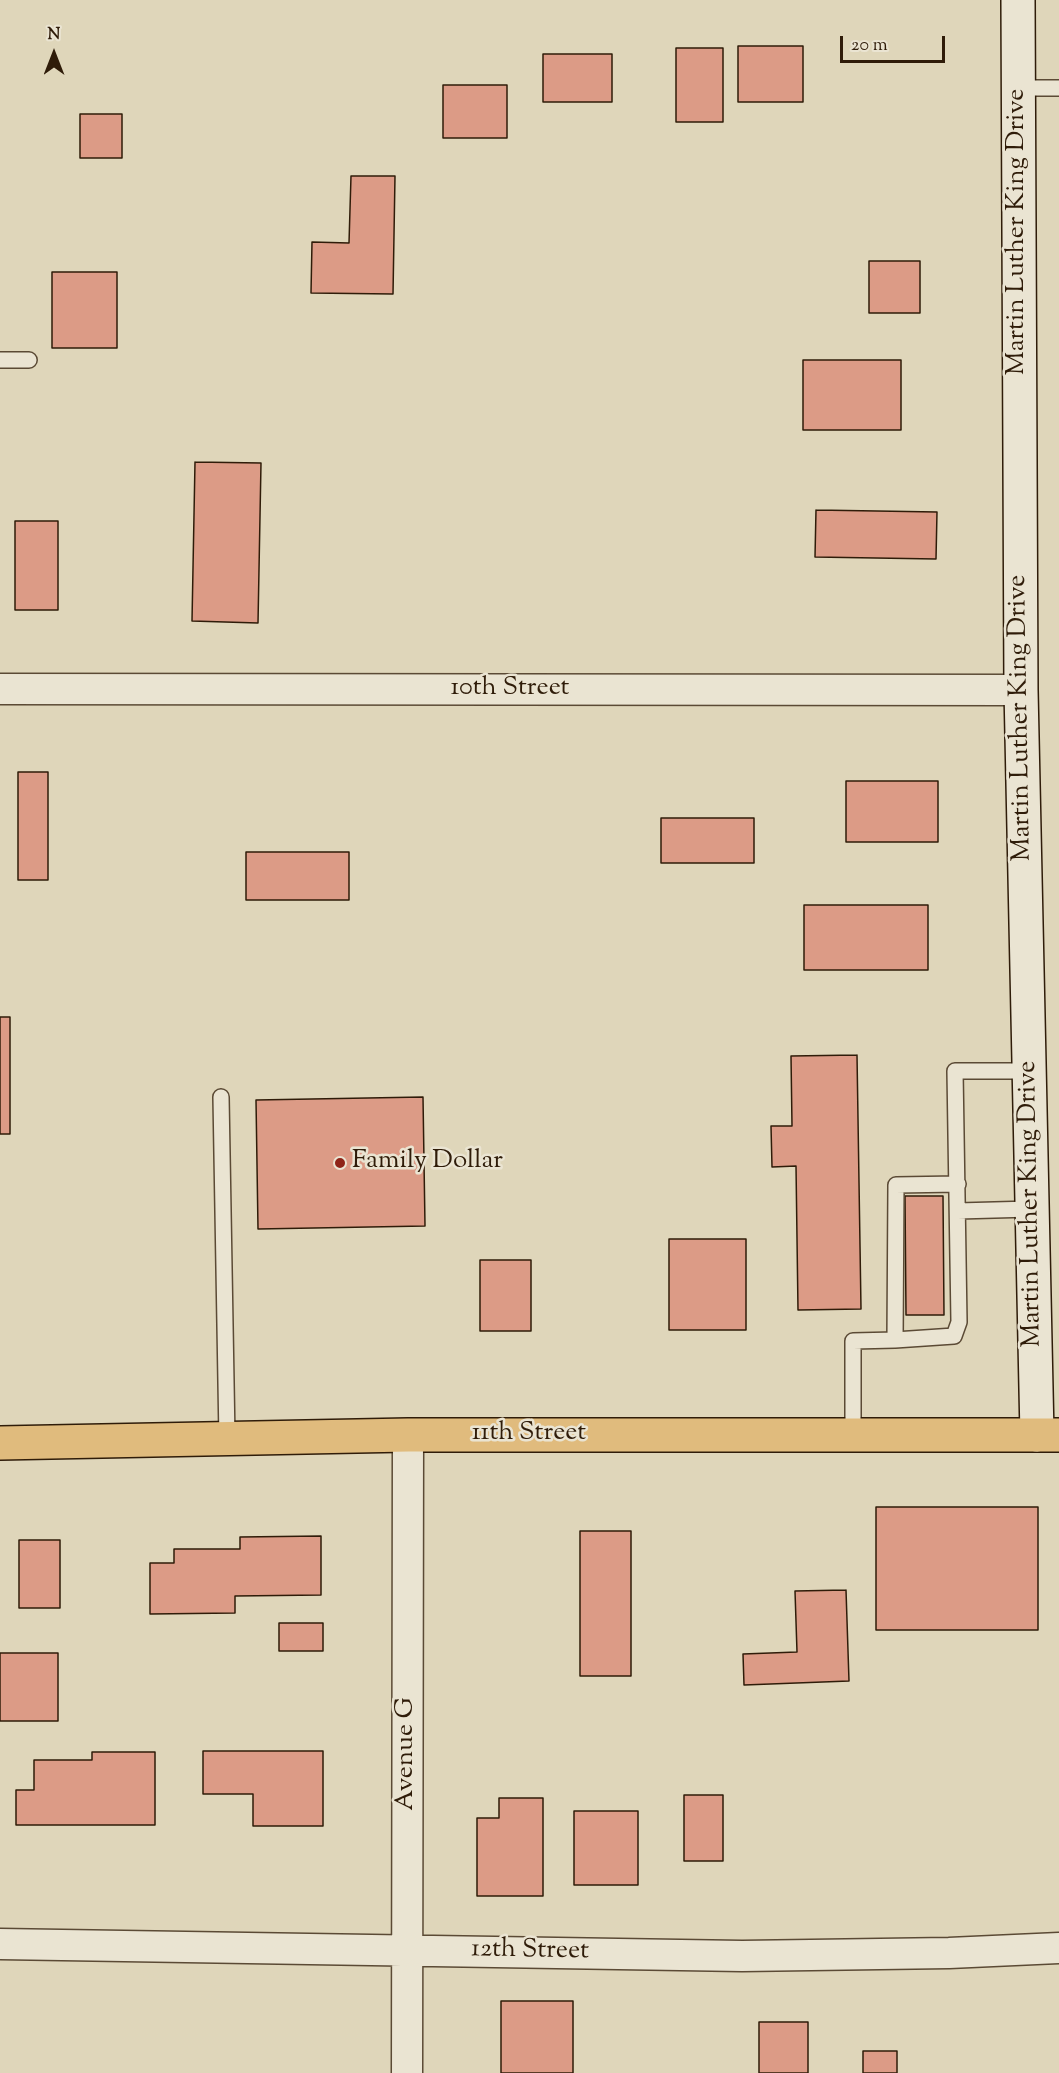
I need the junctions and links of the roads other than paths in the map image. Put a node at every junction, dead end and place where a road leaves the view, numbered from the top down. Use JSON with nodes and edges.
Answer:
{"nodes":[{"id":1,"x":1018,"y":0,"type":"edge"},
{"id":2,"x":1018,"y":88,"type":"junction"},
{"id":3,"x":1059,"y":88,"type":"edge"},
{"id":4,"x":0,"y":360,"type":"edge"},
{"id":5,"x":29,"y":360,"type":"dead end"},
{"id":6,"x":0,"y":689,"type":"edge"},
{"id":7,"x":1021,"y":690,"type":"junction"},
{"id":8,"x":1029,"y":1071,"type":"junction"},
{"id":9,"x":221,"y":1097,"type":"dead end"},
{"id":10,"x":958,"y":1184,"type":"junction"},
{"id":11,"x":1031,"y":1209,"type":"junction"},
{"id":12,"x":958,"y":1211,"type":"junction"},
{"id":13,"x":895,"y":1340,"type":"junction"},
{"id":14,"x":408,"y":1435,"type":"junction"},
{"id":15,"x":853,"y":1435,"type":"junction"},
{"id":16,"x":1048,"y":1435,"type":"edge"},
{"id":17,"x":227,"y":1439,"type":"junction"},
{"id":18,"x":0,"y":1443,"type":"edge"},
{"id":19,"x":0,"y":1944,"type":"edge"},
{"id":20,"x":1059,"y":1948,"type":"edge"},
{"id":21,"x":408,"y":1949,"type":"junction"},
{"id":22,"x":407,"y":2073,"type":"edge"}],
"edges":[{"from":1,"to":2,"type":"street","name":"Martin Luther King Drive"},
{"from":2,"to":3,"type":"lane"},
{"from":2,"to":7,"type":"street","name":"Martin Luther King Drive"},
{"from":4,"to":5,"type":"lane"},
{"from":6,"to":7,"type":"street","name":"10th Street"},
{"from":7,"to":8,"type":"street","name":"Martin Luther King Drive"},
{"from":8,"to":10,"type":"lane"},
{"from":8,"to":11,"type":"street","name":"Martin Luther King Drive"},
{"from":9,"to":17,"type":"lane"},
{"from":10,"to":12,"type":"lane"},
{"from":10,"to":13,"type":"lane"},
{"from":11,"to":12,"type":"lane"},
{"from":11,"to":16,"type":"street","name":"Martin Luther King Drive"},
{"from":12,"to":13,"type":"lane"},
{"from":13,"to":15,"type":"lane"},
{"from":14,"to":15,"type":"main road","name":"11th Street"},
{"from":14,"to":17,"type":"main road","name":"11th Street"},
{"from":14,"to":21,"type":"street","name":"Avenue G"},
{"from":15,"to":16,"type":"main road","name":"11th Street"},
{"from":17,"to":18,"type":"main road","name":"11th Street"},
{"from":19,"to":21,"type":"street","name":"12th Street"},
{"from":20,"to":21,"type":"street","name":"12th Street"},
{"from":21,"to":22,"type":"street","name":"Avenue G"}]}
